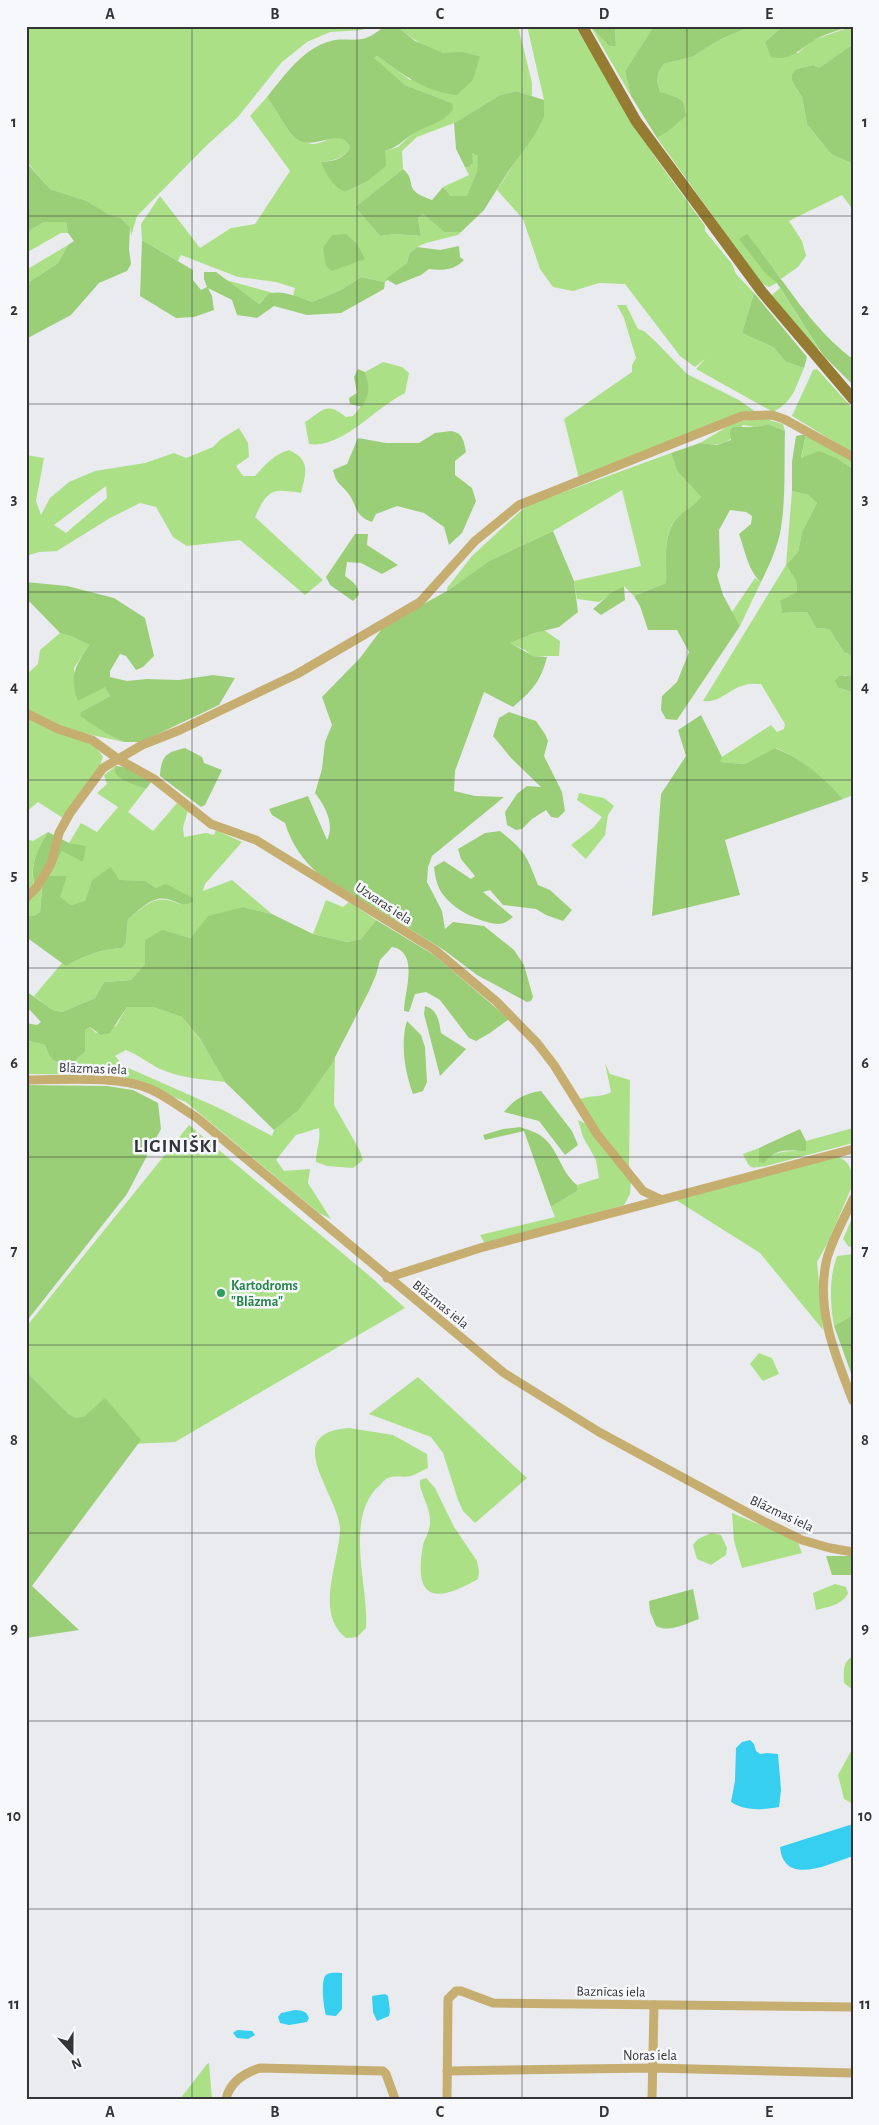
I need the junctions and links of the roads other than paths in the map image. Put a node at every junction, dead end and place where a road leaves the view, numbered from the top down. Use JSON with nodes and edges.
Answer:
{"nodes":[{"id":1,"x":582,"y":26,"type":"edge"},
{"id":2,"x":853,"y":399,"type":"edge"},
{"id":3,"x":853,"y":458,"type":"edge"},
{"id":4,"x":26,"y":713,"type":"edge"},
{"id":5,"x":118,"y":759,"type":"junction"},
{"id":6,"x":26,"y":898,"type":"edge"},
{"id":7,"x":26,"y":1080,"type":"edge"},
{"id":8,"x":853,"y":1149,"type":"edge"},
{"id":9,"x":660,"y":1199,"type":"junction"},
{"id":10,"x":853,"y":1199,"type":"edge"},
{"id":11,"x":387,"y":1278,"type":"junction"},
{"id":12,"x":853,"y":1401,"type":"edge"},
{"id":13,"x":853,"y":1552,"type":"edge"},
{"id":14,"x":654,"y":2005,"type":"junction"},
{"id":15,"x":853,"y":2007,"type":"edge"},
{"id":16,"x":653,"y":2068,"type":"junction"},
{"id":17,"x":447,"y":2071,"type":"junction"},
{"id":18,"x":853,"y":2073,"type":"edge"},
{"id":19,"x":226,"y":2099,"type":"edge"},
{"id":20,"x":395,"y":2099,"type":"edge"},
{"id":21,"x":447,"y":2099,"type":"edge"},
{"id":22,"x":652,"y":2099,"type":"edge"}],
"edges":[{"from":1,"to":2,"type":"main road"},
{"from":3,"to":5,"type":"street"},
{"from":4,"to":5,"type":"street","name":"Uzvaras iela"},
{"from":5,"to":6,"type":"street"},
{"from":5,"to":9,"type":"street","name":"Uzvaras iela"},
{"from":7,"to":11,"type":"street","name":"Blāzmas iela"},
{"from":8,"to":9,"type":"street"},
{"from":9,"to":11,"type":"street"},
{"from":10,"to":12,"type":"street"},
{"from":11,"to":13,"type":"street","name":"Blāzmas iela"},
{"from":14,"to":15,"type":"street","name":"Baznīcas iela"},
{"from":14,"to":16,"type":"street"},
{"from":14,"to":17,"type":"street","name":"Baznīcas iela"},
{"from":16,"to":17,"type":"street","name":"Noras iela"},
{"from":16,"to":18,"type":"street","name":"Noras iela"},
{"from":16,"to":22,"type":"street"},
{"from":17,"to":21,"type":"street"},
{"from":19,"to":20,"type":"street"}]}
